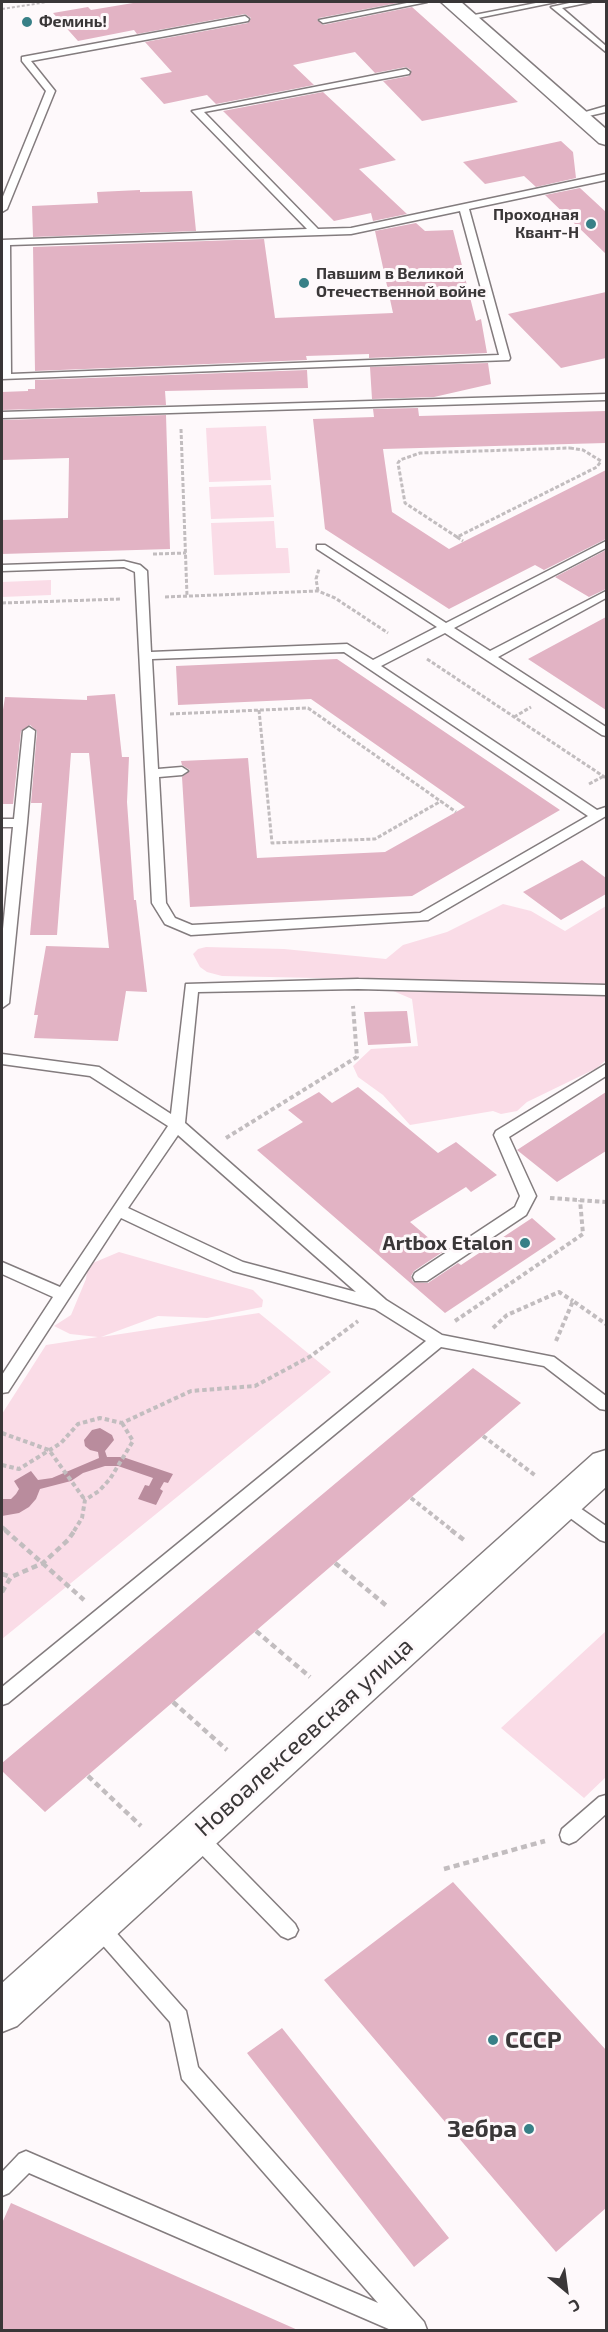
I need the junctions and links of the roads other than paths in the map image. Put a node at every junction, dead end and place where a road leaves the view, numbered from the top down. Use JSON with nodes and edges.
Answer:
{"nodes":[{"id":1,"x":423,"y":2,"type":"edge"},
{"id":2,"x":450,"y":2,"type":"edge"},
{"id":3,"x":547,"y":2,"type":"edge"},
{"id":4,"x":587,"y":2,"type":"edge"},
{"id":5,"x":468,"y":17,"type":"junction"},
{"id":6,"x":245,"y":19,"type":"dead end"},
{"id":7,"x":323,"y":20,"type":"dead end"},
{"id":8,"x":606,"y":50,"type":"edge"},
{"id":9,"x":406,"y":72,"type":"dead end"},
{"id":10,"x":606,"y":110,"type":"edge"},
{"id":11,"x":580,"y":115,"type":"junction"},
{"id":12,"x":606,"y":139,"type":"edge"},
{"id":13,"x":606,"y":177,"type":"edge"},
{"id":14,"x":464,"y":207,"type":"junction"},
{"id":15,"x":2,"y":209,"type":"edge"},
{"id":16,"x":315,"y":232,"type":"junction"},
{"id":17,"x":3,"y":241,"type":"edge"},
{"id":18,"x":606,"y":397,"type":"edge"},
{"id":19,"x":2,"y":415,"type":"edge"},
{"id":20,"x":606,"y":544,"type":"edge"},
{"id":21,"x":321,"y":547,"type":"dead end"},
{"id":22,"x":2,"y":568,"type":"edge"},
{"id":23,"x":606,"y":594,"type":"edge"},
{"id":24,"x":446,"y":627,"type":"junction"},
{"id":25,"x":146,"y":656,"type":"junction"},
{"id":26,"x":490,"y":656,"type":"junction"},
{"id":27,"x":373,"y":665,"type":"junction"},
{"id":28,"x":29,"y":731,"type":"dead end"},
{"id":29,"x":606,"y":732,"type":"edge"},
{"id":30,"x":182,"y":771,"type":"dead end"},
{"id":31,"x":152,"y":773,"type":"junction"},
{"id":32,"x":602,"y":814,"type":"edge"},
{"id":33,"x":2,"y":823,"type":"edge"},
{"id":34,"x":20,"y":823,"type":"junction"},
{"id":35,"x":606,"y":990,"type":"edge"},
{"id":36,"x":2,"y":1003,"type":"edge"},
{"id":37,"x":2,"y":1059,"type":"edge"},
{"id":38,"x":606,"y":1069,"type":"edge"},
{"id":39,"x":177,"y":1125,"type":"junction"},
{"id":40,"x":118,"y":1210,"type":"junction"},
{"id":41,"x":2,"y":1268,"type":"edge"},
{"id":42,"x":421,"y":1277,"type":"dead end"},
{"id":43,"x":63,"y":1295,"type":"junction"},
{"id":44,"x":380,"y":1304,"type":"junction"},
{"id":45,"x":435,"y":1339,"type":"junction"},
{"id":46,"x":2,"y":1387,"type":"edge"},
{"id":47,"x":606,"y":1404,"type":"edge"},
{"id":48,"x":606,"y":1465,"type":"edge"},
{"id":49,"x":564,"y":1504,"type":"junction"},
{"id":50,"x":606,"y":1535,"type":"edge"},
{"id":51,"x":2,"y":1697,"type":"edge"},
{"id":52,"x":606,"y":1803,"type":"edge"},
{"id":53,"x":195,"y":1835,"type":"junction"},
{"id":54,"x":569,"y":1835,"type":"road end"},
{"id":55,"x":96,"y":1924,"type":"junction"},
{"id":56,"x":288,"y":1930,"type":"dead end"},
{"id":57,"x":6,"y":1997,"type":"edge"},
{"id":58,"x":2,"y":2186,"type":"edge"},
{"id":59,"x":415,"y":2330,"type":"edge"}],
"edges":[{"from":1,"to":7,"type":"lane"},
{"from":2,"to":5,"type":"street"},
{"from":3,"to":5,"type":"lane"},
{"from":4,"to":8,"type":"lane"},
{"from":5,"to":11,"type":"street"},
{"from":6,"to":15,"type":"lane"},
{"from":9,"to":16,"type":"lane"},
{"from":10,"to":11,"type":"lane"},
{"from":11,"to":12,"type":"street"},
{"from":13,"to":14,"type":"lane"},
{"from":14,"to":16,"type":"lane"},
{"from":14,"to":17,"type":"lane"},
{"from":16,"to":17,"type":"lane"},
{"from":18,"to":19,"type":"lane"},
{"from":20,"to":24,"type":"lane"},
{"from":21,"to":24,"type":"lane"},
{"from":22,"to":25,"type":"lane"},
{"from":23,"to":26,"type":"lane"},
{"from":24,"to":26,"type":"lane"},
{"from":24,"to":27,"type":"lane"},
{"from":25,"to":27,"type":"lane"},
{"from":25,"to":31,"type":"lane"},
{"from":26,"to":29,"type":"lane"},
{"from":27,"to":32,"type":"lane"},
{"from":28,"to":34,"type":"lane"},
{"from":30,"to":31,"type":"lane"},
{"from":31,"to":32,"type":"lane"},
{"from":33,"to":34,"type":"lane"},
{"from":34,"to":36,"type":"lane"},
{"from":35,"to":39,"type":"lane"},
{"from":37,"to":39,"type":"lane"},
{"from":38,"to":42,"type":"lane"},
{"from":39,"to":40,"type":"lane"},
{"from":39,"to":44,"type":"lane"},
{"from":40,"to":43,"type":"lane"},
{"from":40,"to":44,"type":"lane"},
{"from":41,"to":43,"type":"lane"},
{"from":43,"to":46,"type":"lane"},
{"from":44,"to":45,"type":"lane"},
{"from":45,"to":47,"type":"lane"},
{"from":45,"to":51,"type":"lane"},
{"from":48,"to":49,"type":"street","name":"Новоалексеевская улица"},
{"from":49,"to":50,"type":"lane"},
{"from":49,"to":53,"type":"street","name":"Новоалексеевская улица"},
{"from":52,"to":54,"type":"lane"},
{"from":53,"to":55,"type":"street","name":"Новоалексеевская улица"},
{"from":53,"to":56,"type":"lane"},
{"from":55,"to":57,"type":"street","name":"Новоалексеевская улица"},
{"from":55,"to":59,"type":"lane"},
{"from":58,"to":59,"type":"lane"}]}
